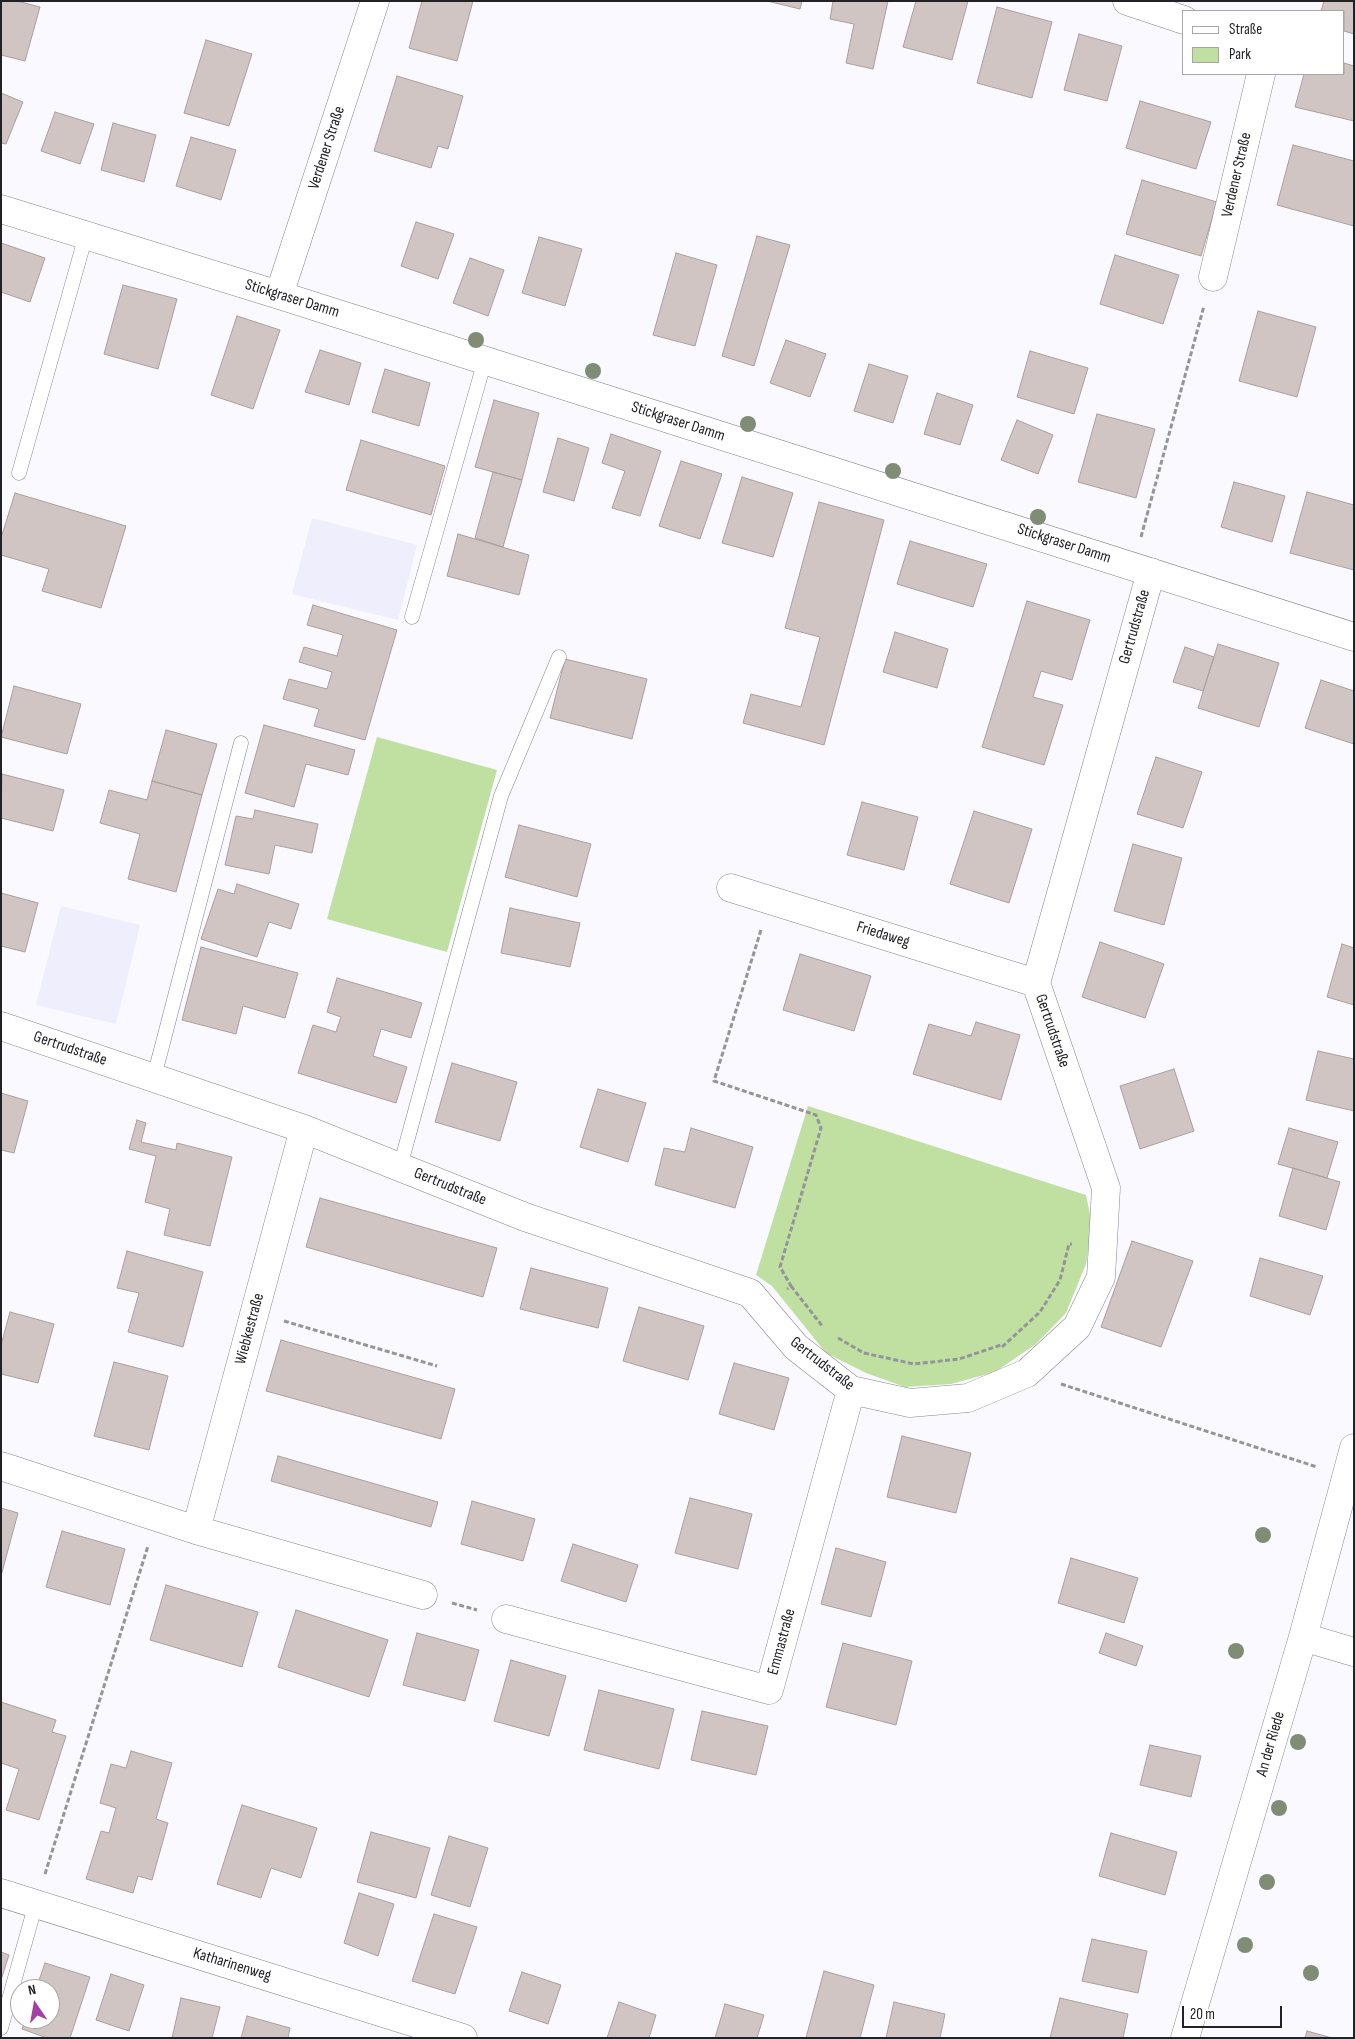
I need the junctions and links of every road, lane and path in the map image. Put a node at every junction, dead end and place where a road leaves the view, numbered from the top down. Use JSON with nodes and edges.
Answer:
{"nodes":[{"id":1,"x":375,"y":1,"type":"edge"},
{"id":2,"x":1127,"y":1,"type":"edge"},
{"id":3,"x":1173,"y":12,"type":"edge"},
{"id":4,"x":1261,"y":75,"type":"edge"},
{"id":5,"x":1,"y":209,"type":"edge"},
{"id":6,"x":86,"y":235,"type":"junction"},
{"id":7,"x":1213,"y":276,"type":"joint"},
{"id":8,"x":279,"y":295,"type":"junction"},
{"id":9,"x":485,"y":360,"type":"junction"},
{"id":10,"x":19,"y":473,"type":"dead end"},
{"id":11,"x":1142,"y":569,"type":"junction"},
{"id":12,"x":412,"y":617,"type":"dead end"},
{"id":13,"x":1354,"y":638,"type":"edge"},
{"id":14,"x":559,"y":657,"type":"dead end"},
{"id":15,"x":241,"y":743,"type":"dead end"},
{"id":16,"x":731,"y":888,"type":"dead end"},
{"id":17,"x":770,"y":900,"type":"junction"},
{"id":18,"x":1036,"y":983,"type":"junction"},
{"id":19,"x":1,"y":1026,"type":"edge"},
{"id":20,"x":154,"y":1078,"type":"junction"},
{"id":21,"x":304,"y":1129,"type":"junction"},
{"id":22,"x":400,"y":1167,"type":"junction"},
{"id":23,"x":1103,"y":1246,"type":"junction"},
{"id":24,"x":791,"y":1286,"type":"junction"},
{"id":25,"x":762,"y":1307,"type":"junction"},
{"id":26,"x":254,"y":1313,"type":"junction"},
{"id":27,"x":826,"y":1330,"type":"dead end"},
{"id":28,"x":834,"y":1335,"type":"dead end"},
{"id":29,"x":1001,"y":1345,"type":"junction"},
{"id":30,"x":437,"y":1366,"type":"dead end"},
{"id":31,"x":1023,"y":1375,"type":"junction"},
{"id":32,"x":851,"y":1390,"type":"junction"},
{"id":33,"x":1354,"y":1448,"type":"edge"},
{"id":34,"x":1,"y":1466,"type":"edge"},
{"id":35,"x":1346,"y":1476,"type":"junction"},
{"id":36,"x":157,"y":1517,"type":"junction"},
{"id":37,"x":196,"y":1530,"type":"junction"},
{"id":38,"x":423,"y":1595,"type":"joint"},
{"id":39,"x":506,"y":1619,"type":"joint"},
{"id":40,"x":1303,"y":1637,"type":"junction"},
{"id":41,"x":1354,"y":1652,"type":"edge"},
{"id":42,"x":1,"y":1893,"type":"edge"},
{"id":43,"x":36,"y":1903,"type":"junction"},
{"id":44,"x":1,"y":2028,"type":"edge"},
{"id":45,"x":463,"y":2038,"type":"edge"},
{"id":46,"x":1185,"y":2038,"type":"edge"}],
"edges":[{"from":1,"to":8,"type":"street","name":"Verdener Straße"},
{"from":2,"to":3,"type":"street"},
{"from":4,"to":7,"type":"street","name":"Verdener Straße"},
{"from":5,"to":6,"type":"street","name":"Stickgraser Damm"},
{"from":6,"to":8,"type":"street","name":"Stickgraser Damm"},
{"from":6,"to":10,"type":"lane"},
{"from":7,"to":11,"type":"path"},
{"from":8,"to":9,"type":"street","name":"Stickgraser Damm"},
{"from":9,"to":11,"type":"street","name":"Stickgraser Damm"},
{"from":9,"to":12,"type":"lane"},
{"from":11,"to":13,"type":"street","name":"Stickgraser Damm"},
{"from":11,"to":18,"type":"street","name":"Gertrudstraße"},
{"from":14,"to":22,"type":"lane"},
{"from":15,"to":20,"type":"lane"},
{"from":16,"to":17,"type":"street","name":"Friedaweg"},
{"from":17,"to":18,"type":"street","name":"Friedaweg"},
{"from":17,"to":24,"type":"path"},
{"from":18,"to":23,"type":"street","name":"Gertrudstraße"},
{"from":19,"to":20,"type":"street","name":"Gertrudstraße"},
{"from":20,"to":21,"type":"street","name":"Gertrudstraße"},
{"from":21,"to":22,"type":"street","name":"Gertrudstraße"},
{"from":21,"to":26,"type":"street","name":"Wiebkestraße"},
{"from":22,"to":25,"type":"street","name":"Gertrudstraße"},
{"from":23,"to":29,"type":"path"},
{"from":23,"to":31,"type":"street","name":"Gertrudstraße"},
{"from":24,"to":25,"type":"path"},
{"from":24,"to":27,"type":"path"},
{"from":25,"to":32,"type":"street","name":"Gertrudstraße"},
{"from":26,"to":30,"type":"path"},
{"from":26,"to":37,"type":"street","name":"Wiebkestraße"},
{"from":28,"to":29,"type":"path"},
{"from":29,"to":31,"type":"path"},
{"from":31,"to":32,"type":"street","name":"Gertrudstraße"},
{"from":31,"to":35,"type":"path"},
{"from":32,"to":39,"type":"street","name":"Emmastraße"},
{"from":33,"to":35,"type":"street","name":"An der Riede"},
{"from":34,"to":36,"type":"street"},
{"from":35,"to":40,"type":"street","name":"An der Riede"},
{"from":36,"to":37,"type":"street"},
{"from":36,"to":43,"type":"path"},
{"from":37,"to":38,"type":"street"},
{"from":38,"to":39,"type":"path"},
{"from":40,"to":41,"type":"street"},
{"from":40,"to":46,"type":"street","name":"An der Riede"},
{"from":42,"to":43,"type":"street","name":"Katharinenweg"},
{"from":43,"to":44,"type":"lane"},
{"from":43,"to":45,"type":"street","name":"Katharinenweg"}]}
